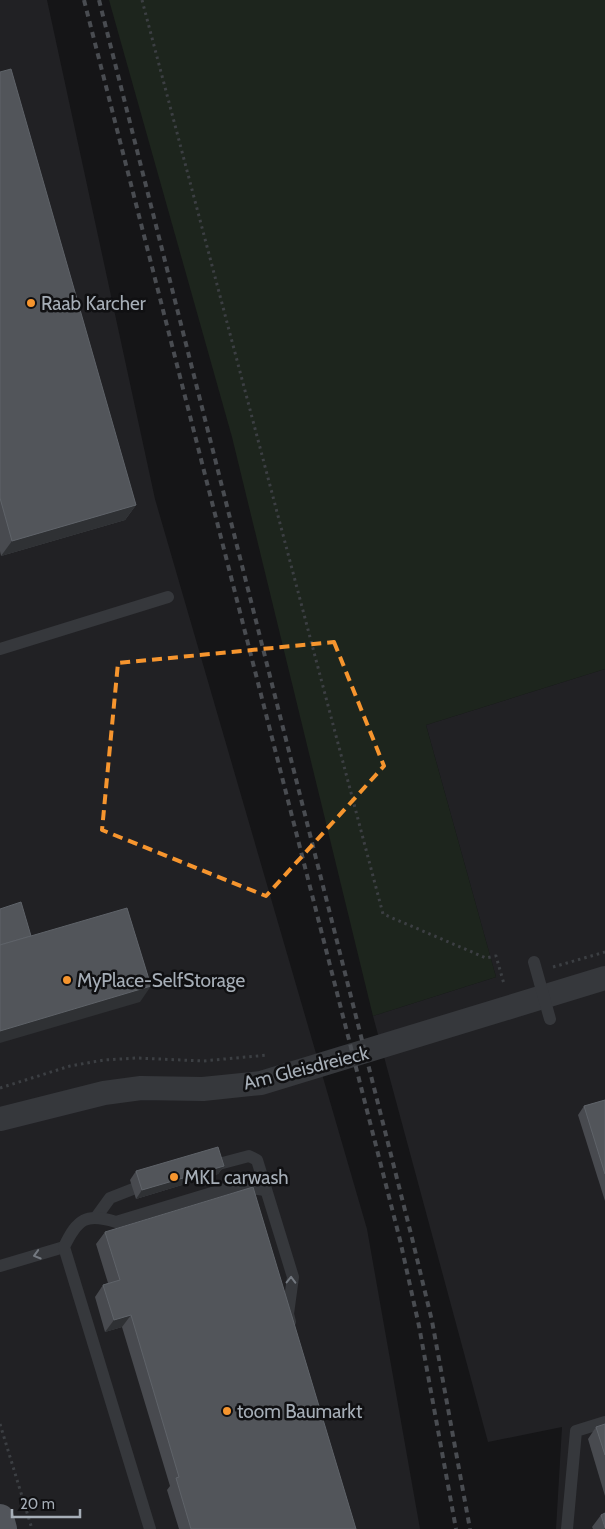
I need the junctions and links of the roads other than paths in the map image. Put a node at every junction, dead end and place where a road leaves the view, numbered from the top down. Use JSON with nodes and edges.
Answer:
{"nodes":[{"id":1,"x":168,"y":597,"type":"dead end"},
{"id":2,"x":0,"y":649,"type":"edge"},
{"id":3,"x":534,"y":962,"type":"dead end"},
{"id":4,"x":605,"y":978,"type":"edge"},
{"id":5,"x":550,"y":1018,"type":"dead end"},
{"id":6,"x":0,"y":1119,"type":"edge"},
{"id":7,"x":215,"y":1165,"type":"edge"},
{"id":8,"x":133,"y":1189,"type":"dead end"},
{"id":9,"x":265,"y":1190,"type":"junction"},
{"id":10,"x":97,"y":1216,"type":"junction"},
{"id":11,"x":64,"y":1247,"type":"junction"},
{"id":12,"x":0,"y":1266,"type":"edge"},
{"id":13,"x":293,"y":1332,"type":"edge"},
{"id":14,"x":605,"y":1422,"type":"edge"},
{"id":15,"x":0,"y":1518,"type":"edge"},
{"id":16,"x":3,"y":1529,"type":"edge"},
{"id":17,"x":150,"y":1529,"type":"edge"},
{"id":18,"x":567,"y":1529,"type":"edge"}],
"edges":[{"from":1,"to":2,"type":"lane"},
{"from":3,"to":5,"type":"lane","bridge":true},
{"from":4,"to":6,"type":"street","name":"Am Gleisdreieck"},
{"from":7,"to":9,"type":"lane"},
{"from":8,"to":10,"type":"lane"},
{"from":9,"to":10,"type":"lane"},
{"from":13,"to":9,"type":"lane","one_way":true},
{"from":10,"to":11,"type":"lane"},
{"from":11,"to":12,"type":"lane","one_way":true},
{"from":11,"to":17,"type":"lane"},
{"from":14,"to":18,"type":"lane"},
{"from":15,"to":16,"type":"main road"}]}
